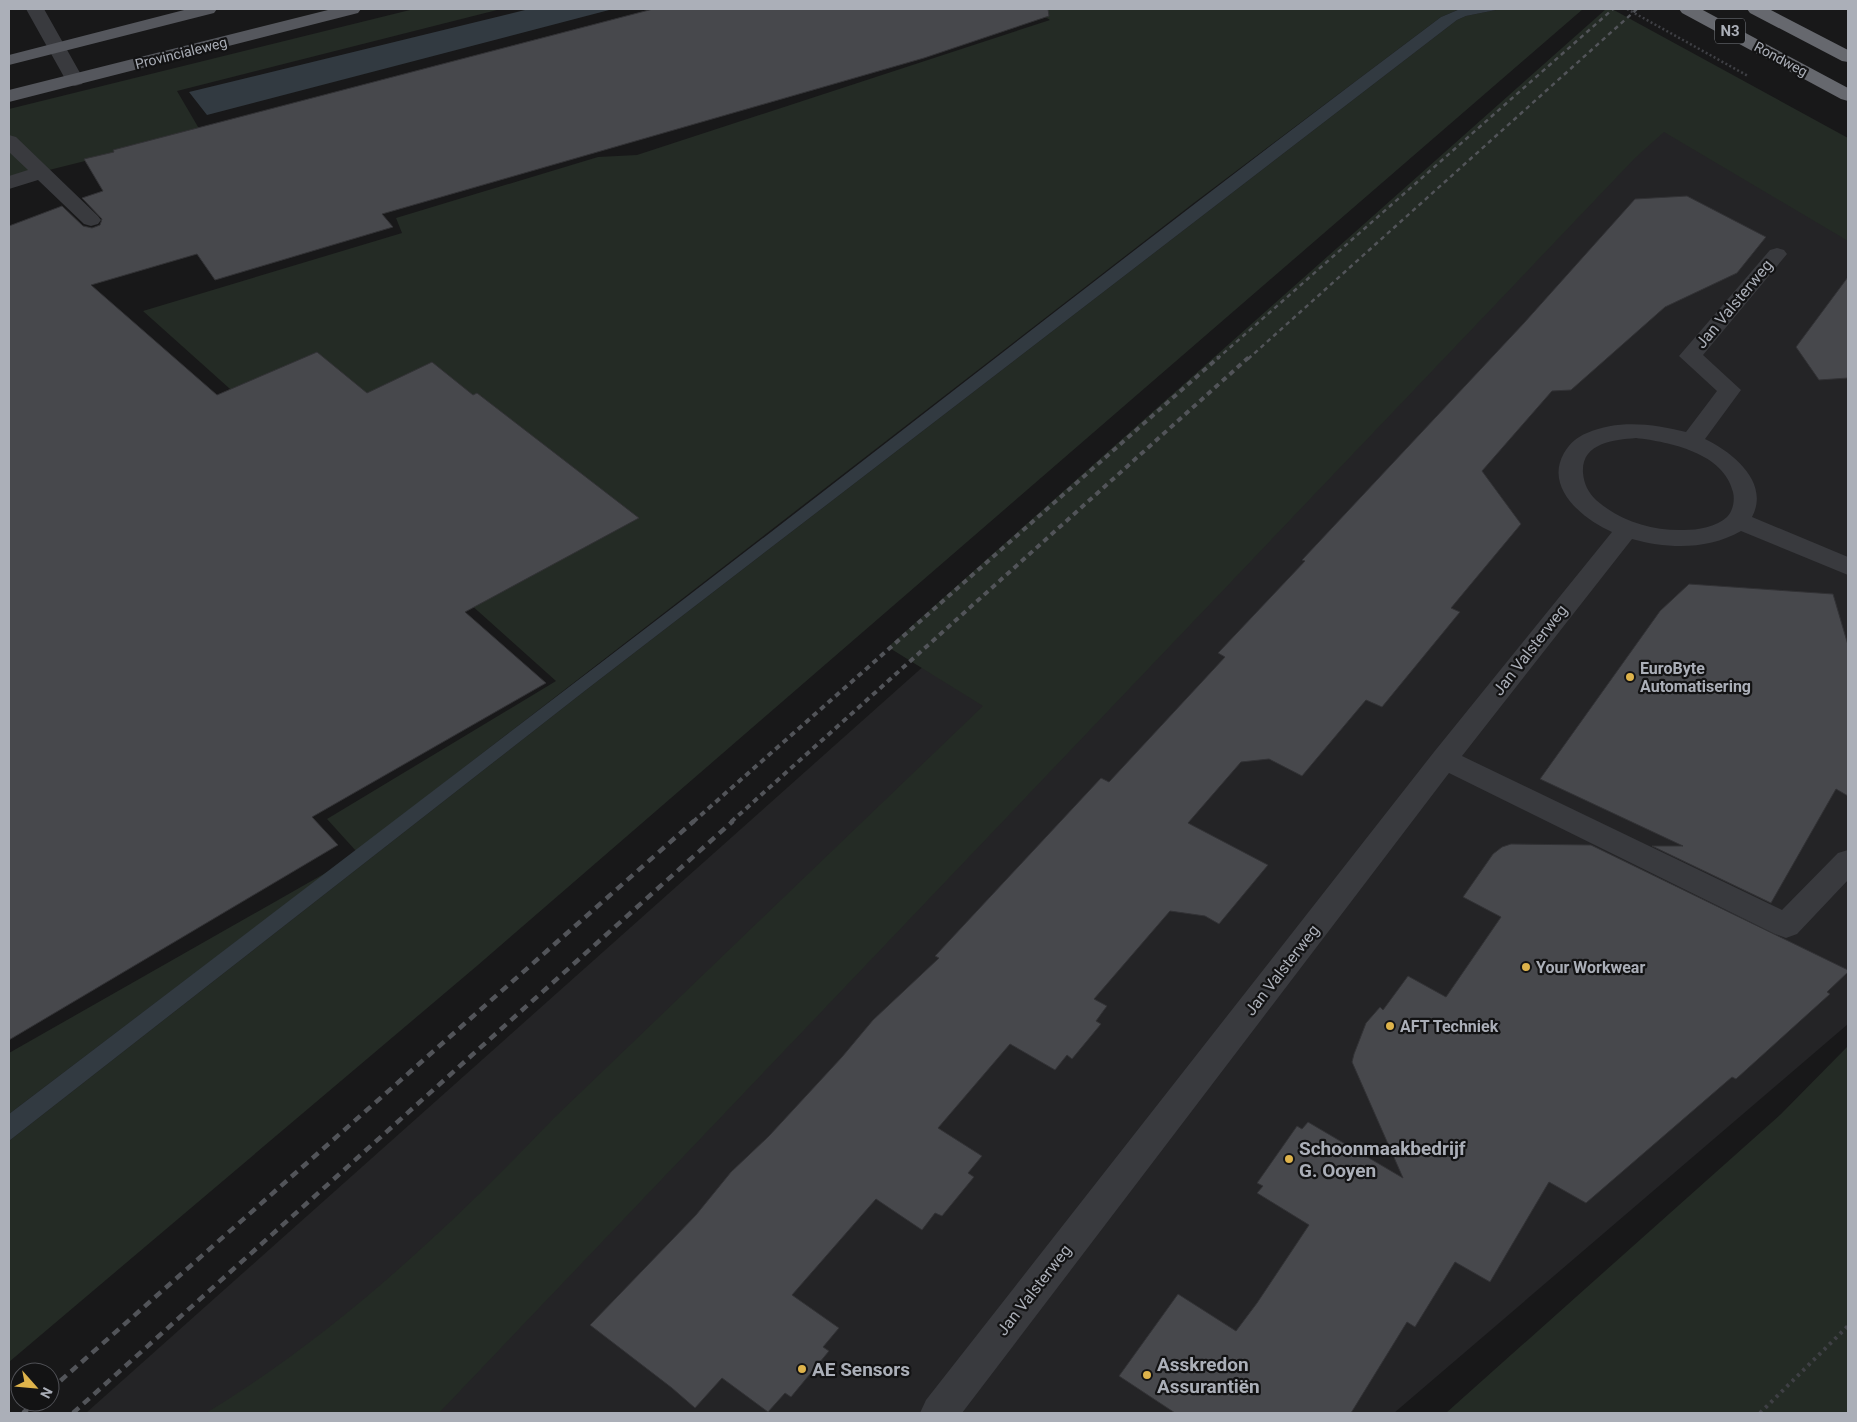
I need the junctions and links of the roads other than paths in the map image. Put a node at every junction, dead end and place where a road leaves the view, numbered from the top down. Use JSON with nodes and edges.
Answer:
{"nodes":[{"id":1,"x":35,"y":9,"type":"edge"},
{"id":2,"x":208,"y":9,"type":"edge"},
{"id":3,"x":352,"y":9,"type":"edge"},
{"id":4,"x":1688,"y":9,"type":"edge"},
{"id":5,"x":1756,"y":9,"type":"edge"},
{"id":6,"x":57,"y":48,"type":"junction"},
{"id":7,"x":1848,"y":57,"type":"edge"},
{"id":8,"x":9,"y":60,"type":"edge"},
{"id":9,"x":75,"y":80,"type":"junction"},
{"id":10,"x":1848,"y":95,"type":"edge"},
{"id":11,"x":9,"y":96,"type":"edge"},
{"id":12,"x":9,"y":141,"type":"edge"},
{"id":13,"x":41,"y":172,"type":"junction"},
{"id":14,"x":9,"y":183,"type":"edge"},
{"id":15,"x":91,"y":220,"type":"dead end"},
{"id":16,"x":1776,"y":254,"type":"dead end"},
{"id":17,"x":1691,"y":442,"type":"junction"},
{"id":18,"x":1737,"y":520,"type":"junction"},
{"id":19,"x":1627,"y":529,"type":"junction"},
{"id":20,"x":1848,"y":567,"type":"edge"},
{"id":21,"x":1444,"y":759,"type":"junction"},
{"id":22,"x":1848,"y":862,"type":"edge"},
{"id":23,"x":939,"y":1413,"type":"edge"}],
"edges":[{"from":1,"to":6,"type":"street"},
{"from":2,"to":6,"type":"main road"},
{"from":3,"to":9,"type":"main road","name":"Provincialeweg"},
{"from":4,"to":10,"type":"highway","name":"Rondweg","number":"N3"},
{"from":5,"to":7,"type":"highway","number":"N3"},
{"from":6,"to":8,"type":"main road"},
{"from":6,"to":9,"type":"street"},
{"from":9,"to":11,"type":"main road","name":"Provincialeweg"},
{"from":12,"to":13,"type":"street"},
{"from":13,"to":14,"type":"street"},
{"from":13,"to":15,"type":"street"},
{"from":16,"to":17,"type":"street","name":"Jan Valsterweg"},
{"from":17,"to":18,"type":"street"},
{"from":17,"to":19,"type":"street"},
{"from":18,"to":19,"type":"street"},
{"from":18,"to":20,"type":"street"},
{"from":19,"to":21,"type":"street","name":"Jan Valsterweg"},
{"from":21,"to":22,"type":"street"},
{"from":21,"to":23,"type":"street","name":"Jan Valsterweg"}]}
